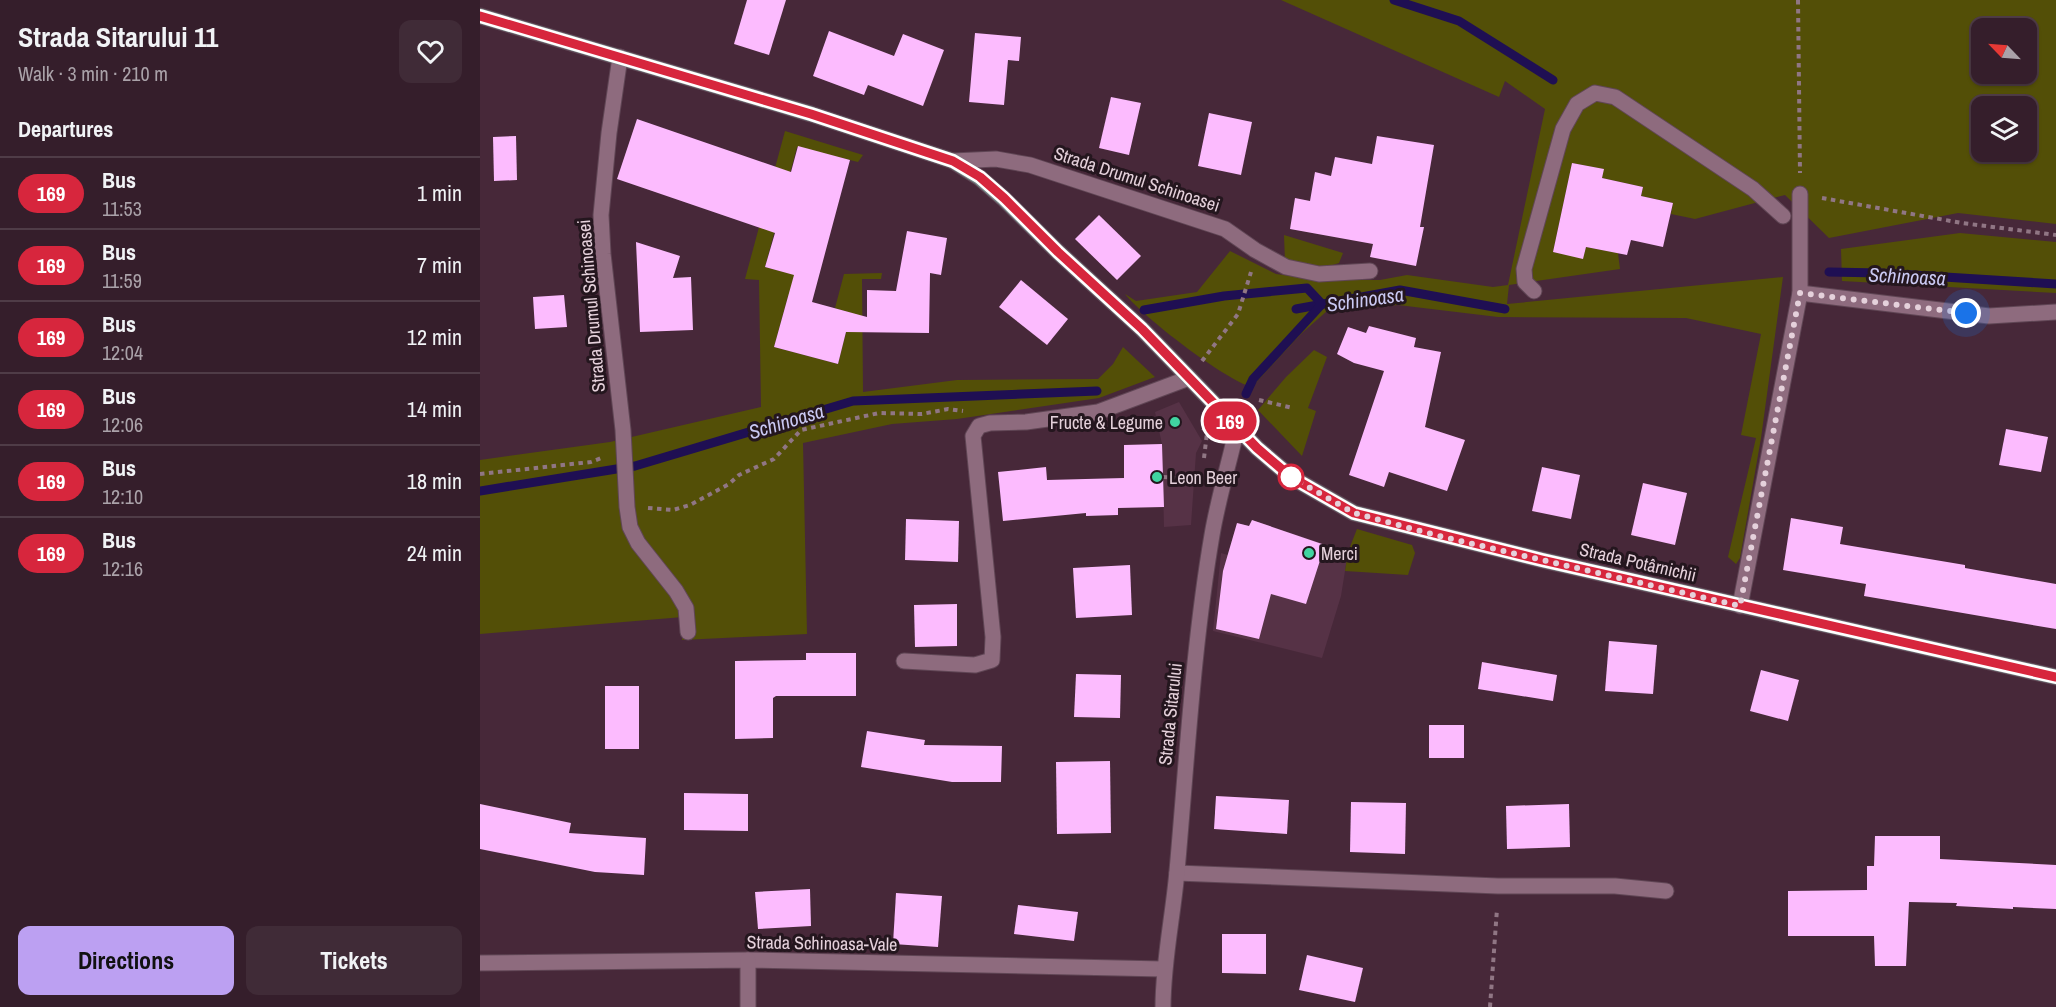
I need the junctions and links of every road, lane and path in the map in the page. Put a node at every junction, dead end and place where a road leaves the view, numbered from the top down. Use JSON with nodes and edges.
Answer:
{"nodes":[{"id":1,"x":1798,"y":0,"type":"edge"},
{"id":2,"x":480,"y":16,"type":"edge"},
{"id":3,"x":620,"y":57,"type":"junction"},
{"id":4,"x":953,"y":161,"type":"junction"},
{"id":5,"x":1800,"y":194,"type":"junction"},
{"id":6,"x":1783,"y":216,"type":"dead end"},
{"id":7,"x":2056,"y":235,"type":"edge"},
{"id":8,"x":1370,"y":271,"type":"dead end"},
{"id":9,"x":1249,"y":282,"type":"dead end"},
{"id":10,"x":1534,"y":291,"type":"dead end"},
{"id":11,"x":1800,"y":293,"type":"junction"},
{"id":12,"x":2056,"y":312,"type":"edge"},
{"id":13,"x":1188,"y":378,"type":"junction"},
{"id":14,"x":1259,"y":400,"type":"dead end"},
{"id":15,"x":1293,"y":408,"type":"dead end"},
{"id":16,"x":1202,"y":425,"type":"dead end"},
{"id":17,"x":979,"y":426,"type":"junction"},
{"id":18,"x":1237,"y":429,"type":"junction"},
{"id":19,"x":624,"y":454,"type":"junction"},
{"id":20,"x":480,"y":474,"type":"edge"},
{"id":21,"x":1163,"y":477,"type":"dead end"},
{"id":22,"x":1202,"y":480,"type":"junction"},
{"id":23,"x":1224,"y":484,"type":"junction"},
{"id":24,"x":625,"y":486,"type":"junction"},
{"id":25,"x":1740,"y":606,"type":"junction"},
{"id":26,"x":688,"y":632,"type":"dead end"},
{"id":27,"x":904,"y":661,"type":"dead end"},
{"id":28,"x":2056,"y":677,"type":"edge"},
{"id":29,"x":1177,"y":873,"type":"junction"},
{"id":30,"x":1498,"y":886,"type":"junction"},
{"id":31,"x":1666,"y":891,"type":"dead end"},
{"id":32,"x":748,"y":960,"type":"junction"},
{"id":33,"x":480,"y":963,"type":"edge"},
{"id":34,"x":1163,"y":969,"type":"junction"},
{"id":35,"x":748,"y":1007,"type":"edge"},
{"id":36,"x":1163,"y":1007,"type":"edge"},
{"id":37,"x":1490,"y":1007,"type":"edge"}],
"edges":[{"from":1,"to":5,"type":"path"},
{"from":2,"to":3,"type":"street","name":"Strada Drumul Schinoasei"},
{"from":3,"to":4,"type":"street","name":"Strada Drumul Schinoasei"},
{"from":3,"to":19,"type":"street","name":"Strada Drumul Schinoasei"},
{"from":4,"to":8,"type":"street","name":"Strada Drumul Schinoasei"},
{"from":4,"to":13,"type":"street","name":"Strada Drumul Schinoasei"},
{"from":5,"to":7,"type":"path"},
{"from":5,"to":11,"type":"street"},
{"from":6,"to":10,"type":"street"},
{"from":9,"to":13,"type":"path"},
{"from":11,"to":12,"type":"street"},
{"from":11,"to":25,"type":"street"},
{"from":13,"to":17,"type":"street"},
{"from":13,"to":18,"type":"street","name":"Strada Drumul Schinoasei"},
{"from":14,"to":15,"type":"path"},
{"from":16,"to":22,"type":"path"},
{"from":17,"to":24,"type":"path"},
{"from":17,"to":27,"type":"street"},
{"from":18,"to":23,"type":"street","name":"Strada Sitarului"},
{"from":18,"to":25,"type":"street","name":"Strada Potârnichii"},
{"from":19,"to":20,"type":"path"},
{"from":19,"to":24,"type":"street","name":"Strada Drumul Schinoasei"},
{"from":21,"to":22,"type":"path"},
{"from":22,"to":23,"type":"path"},
{"from":23,"to":29,"type":"street","name":"Strada Sitarului"},
{"from":24,"to":26,"type":"street","name":"Strada Drumul Schinoasei"},
{"from":25,"to":28,"type":"street","name":"Strada Potârnichii"},
{"from":29,"to":30,"type":"street"},
{"from":29,"to":34,"type":"street","name":"Strada Sitarului"},
{"from":30,"to":31,"type":"street"},
{"from":30,"to":37,"type":"path"},
{"from":32,"to":33,"type":"street","name":"Strada Schinoasa-Vale"},
{"from":32,"to":34,"type":"street","name":"Strada Schinoasa-Vale"},
{"from":32,"to":35,"type":"street"},
{"from":34,"to":36,"type":"street","name":"Strada Sitarului"}]}
